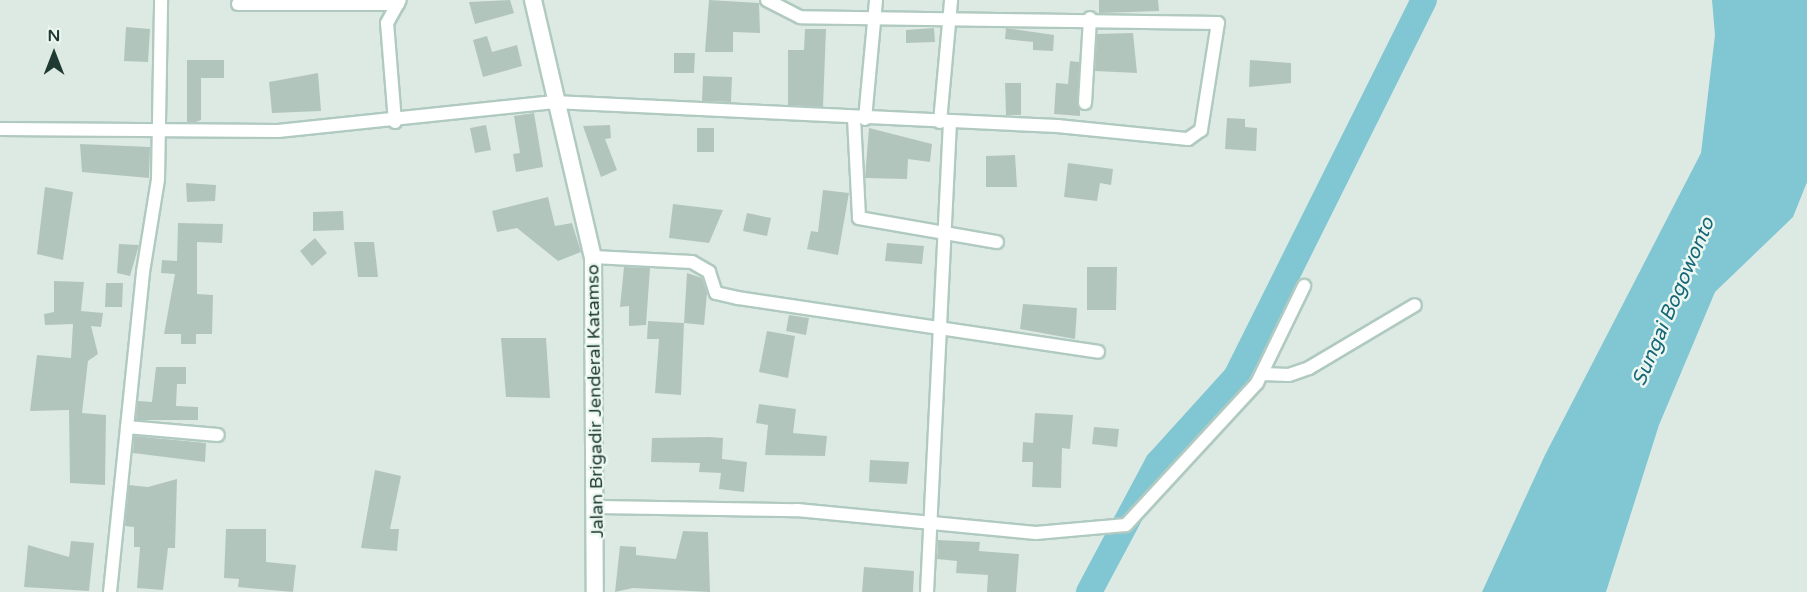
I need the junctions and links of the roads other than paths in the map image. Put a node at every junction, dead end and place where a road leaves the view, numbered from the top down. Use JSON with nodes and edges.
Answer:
{"nodes":[{"id":1,"x":161,"y":0,"type":"edge"},
{"id":2,"x":533,"y":0,"type":"edge"},
{"id":3,"x":767,"y":0,"type":"edge"},
{"id":4,"x":876,"y":0,"type":"edge"},
{"id":5,"x":951,"y":0,"type":"edge"},
{"id":6,"x":399,"y":2,"type":"edge"},
{"id":7,"x":237,"y":4,"type":"dead end"},
{"id":8,"x":1090,"y":18,"type":"junction"},
{"id":9,"x":874,"y":20,"type":"junction"},
{"id":10,"x":949,"y":23,"type":"junction"},
{"id":11,"x":554,"y":102,"type":"junction"},
{"id":12,"x":1085,"y":103,"type":"dead end"},
{"id":13,"x":859,"y":119,"type":"junction"},
{"id":14,"x":395,"y":122,"type":"junction"},
{"id":15,"x":945,"y":122,"type":"junction"},
{"id":16,"x":0,"y":129,"type":"edge"},
{"id":17,"x":159,"y":132,"type":"junction"},
{"id":18,"x":946,"y":233,"type":"junction"},
{"id":19,"x":997,"y":242,"type":"dead end"},
{"id":20,"x":593,"y":258,"type":"junction"},
{"id":21,"x":1304,"y":286,"type":"dead end"},
{"id":22,"x":1415,"y":305,"type":"dead end"},
{"id":23,"x":941,"y":327,"type":"junction"},
{"id":24,"x":1098,"y":352,"type":"dead end"},
{"id":25,"x":1263,"y":374,"type":"junction"},
{"id":26,"x":127,"y":427,"type":"junction"},
{"id":27,"x":218,"y":435,"type":"dead end"},
{"id":28,"x":598,"y":507,"type":"junction"},
{"id":29,"x":934,"y":525,"type":"junction"},
{"id":30,"x":110,"y":592,"type":"edge"},
{"id":31,"x":595,"y":592,"type":"edge"},
{"id":32,"x":927,"y":592,"type":"edge"}],
"edges":[{"from":1,"to":17,"type":"street"},
{"from":2,"to":11,"type":"main road","name":"Jalan Brigadir Jenderal Katamso"},
{"from":3,"to":9,"type":"street"},
{"from":4,"to":9,"type":"street"},
{"from":5,"to":10,"type":"street"},
{"from":6,"to":7,"type":"street"},
{"from":6,"to":14,"type":"street"},
{"from":8,"to":10,"type":"street"},
{"from":8,"to":12,"type":"street"},
{"from":8,"to":15,"type":"street"},
{"from":9,"to":10,"type":"street"},
{"from":9,"to":13,"type":"street"},
{"from":10,"to":15,"type":"street"},
{"from":11,"to":13,"type":"street"},
{"from":11,"to":14,"type":"street"},
{"from":11,"to":20,"type":"main road","name":"Jalan Brigadir Jenderal Katamso"},
{"from":13,"to":15,"type":"street"},
{"from":13,"to":18,"type":"street"},
{"from":14,"to":17,"type":"street"},
{"from":15,"to":18,"type":"street"},
{"from":16,"to":17,"type":"street"},
{"from":17,"to":26,"type":"street"},
{"from":18,"to":19,"type":"street"},
{"from":18,"to":23,"type":"street"},
{"from":20,"to":23,"type":"street"},
{"from":20,"to":28,"type":"main road","name":"Jalan Brigadir Jenderal Katamso"},
{"from":21,"to":25,"type":"street"},
{"from":22,"to":25,"type":"street"},
{"from":23,"to":24,"type":"street"},
{"from":23,"to":29,"type":"street"},
{"from":25,"to":29,"type":"street"},
{"from":26,"to":27,"type":"street"},
{"from":26,"to":30,"type":"street"},
{"from":28,"to":29,"type":"street"},
{"from":28,"to":31,"type":"main road","name":"Jalan Brigadir Jenderal Katamso"},
{"from":29,"to":32,"type":"street"}]}
